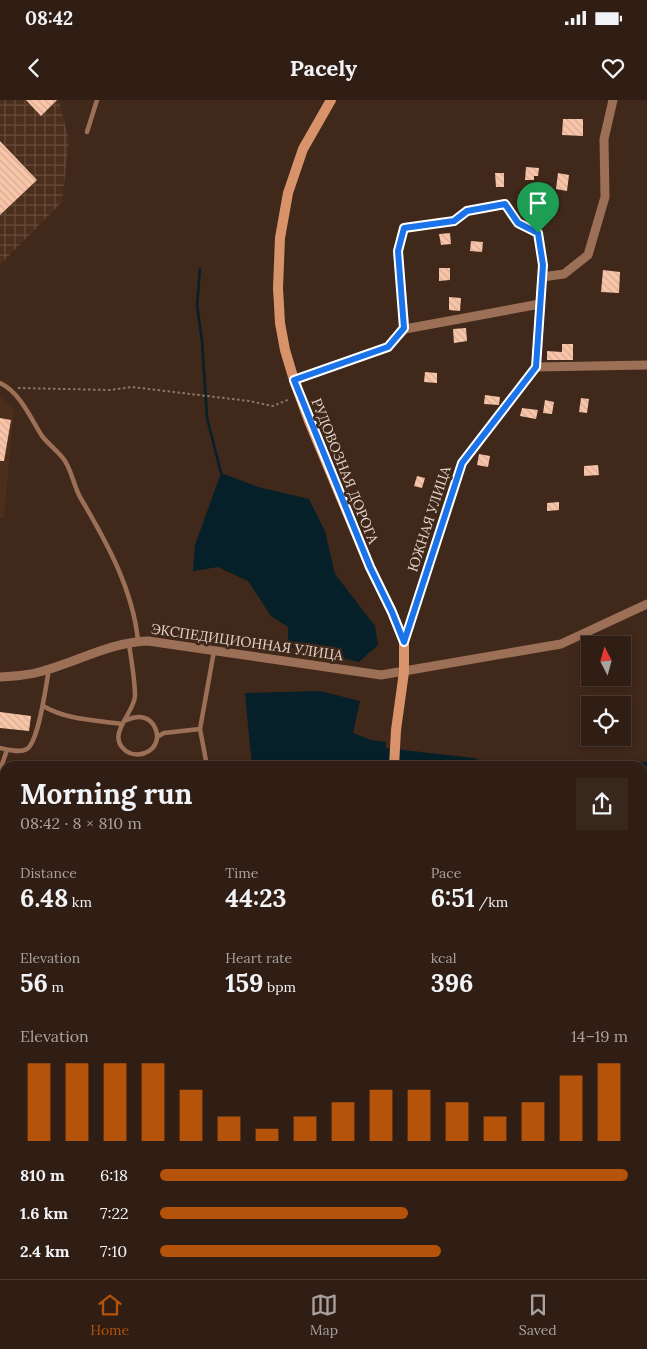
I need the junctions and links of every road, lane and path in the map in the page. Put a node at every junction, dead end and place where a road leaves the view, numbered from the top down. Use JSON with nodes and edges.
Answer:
{"nodes":[{"id":1,"x":97,"y":100,"type":"edge"},
{"id":2,"x":331,"y":100,"type":"edge"},
{"id":3,"x":614,"y":100,"type":"edge"},
{"id":4,"x":87,"y":132,"type":"dead end"},
{"id":5,"x":542,"y":277,"type":"junction"},
{"id":6,"x":540,"y":304,"type":"junction"},
{"id":7,"x":404,"y":328,"type":"junction"},
{"id":8,"x":647,"y":365,"type":"edge"},
{"id":9,"x":536,"y":367,"type":"junction"},
{"id":10,"x":294,"y":380,"type":"junction"},
{"id":11,"x":0,"y":383,"type":"edge"},
{"id":12,"x":8,"y":387,"type":"junction"},
{"id":13,"x":287,"y":400,"type":"dead end"},
{"id":14,"x":647,"y":604,"type":"edge"},
{"id":15,"x":133,"y":642,"type":"junction"},
{"id":16,"x":404,"y":642,"type":"junction"},
{"id":17,"x":214,"y":652,"type":"junction"},
{"id":18,"x":49,"y":669,"type":"junction"},
{"id":19,"x":404,"y":672,"type":"junction"},
{"id":20,"x":0,"y":677,"type":"edge"},
{"id":21,"x":43,"y":706,"type":"junction"},
{"id":22,"x":127,"y":720,"type":"junction"},
{"id":23,"x":122,"y":724,"type":"junction"},
{"id":24,"x":200,"y":728,"type":"junction"},
{"id":25,"x":157,"y":737,"type":"junction"},
{"id":26,"x":0,"y":748,"type":"edge"},
{"id":27,"x":7,"y":750,"type":"junction"},
{"id":28,"x":3,"y":761,"type":"edge"},
{"id":29,"x":206,"y":761,"type":"edge"},
{"id":30,"x":394,"y":761,"type":"edge"}],
"edges":[{"from":1,"to":4,"type":"lane"},
{"from":2,"to":10,"type":"street","name":"РУДОВОЗНАЯ ДОРОГА"},
{"from":3,"to":5,"type":"street"},
{"from":5,"to":6,"type":"street"},
{"from":5,"to":7,"type":"street"},
{"from":6,"to":7,"type":"street"},
{"from":6,"to":9,"type":"street"},
{"from":7,"to":10,"type":"street"},
{"from":8,"to":9,"type":"street"},
{"from":9,"to":16,"type":"street","name":"ЮЖНАЯ УЛИЦА"},
{"from":10,"to":16,"type":"street","name":"РУДОВОЗНАЯ ДОРОГА"},
{"from":11,"to":12,"type":"lane"},
{"from":12,"to":13,"type":"path"},
{"from":12,"to":15,"type":"lane"},
{"from":14,"to":19,"type":"street","name":"ЭКСПЕДИЦИОННАЯ УЛИЦА"},
{"from":15,"to":17,"type":"street","name":"ЭКСПЕДИЦИОННАЯ УЛИЦА"},
{"from":15,"to":18,"type":"street","name":"ЭКСПЕДИЦИОННАЯ УЛИЦА"},
{"from":15,"to":22,"type":"lane"},
{"from":16,"to":19,"type":"street","name":"РУДОВОЗНАЯ ДОРОГА"},
{"from":17,"to":19,"type":"street","name":"ЭКСПЕДИЦИОННАЯ УЛИЦА"},
{"from":17,"to":24,"type":"lane"},
{"from":18,"to":20,"type":"street","name":"ЭКСПЕДИЦИОННАЯ УЛИЦА"},
{"from":18,"to":21,"type":"lane"},
{"from":19,"to":30,"type":"street","name":"РУДОВОЗНАЯ ДОРОГА"},
{"from":21,"to":23,"type":"lane"},
{"from":21,"to":27,"type":"lane"},
{"from":22,"to":23,"type":"lane"},
{"from":22,"to":25,"type":"lane"},
{"from":23,"to":25,"type":"lane"},
{"from":24,"to":25,"type":"lane"},
{"from":24,"to":29,"type":"lane"},
{"from":26,"to":27,"type":"lane"},
{"from":27,"to":28,"type":"lane"}]}
